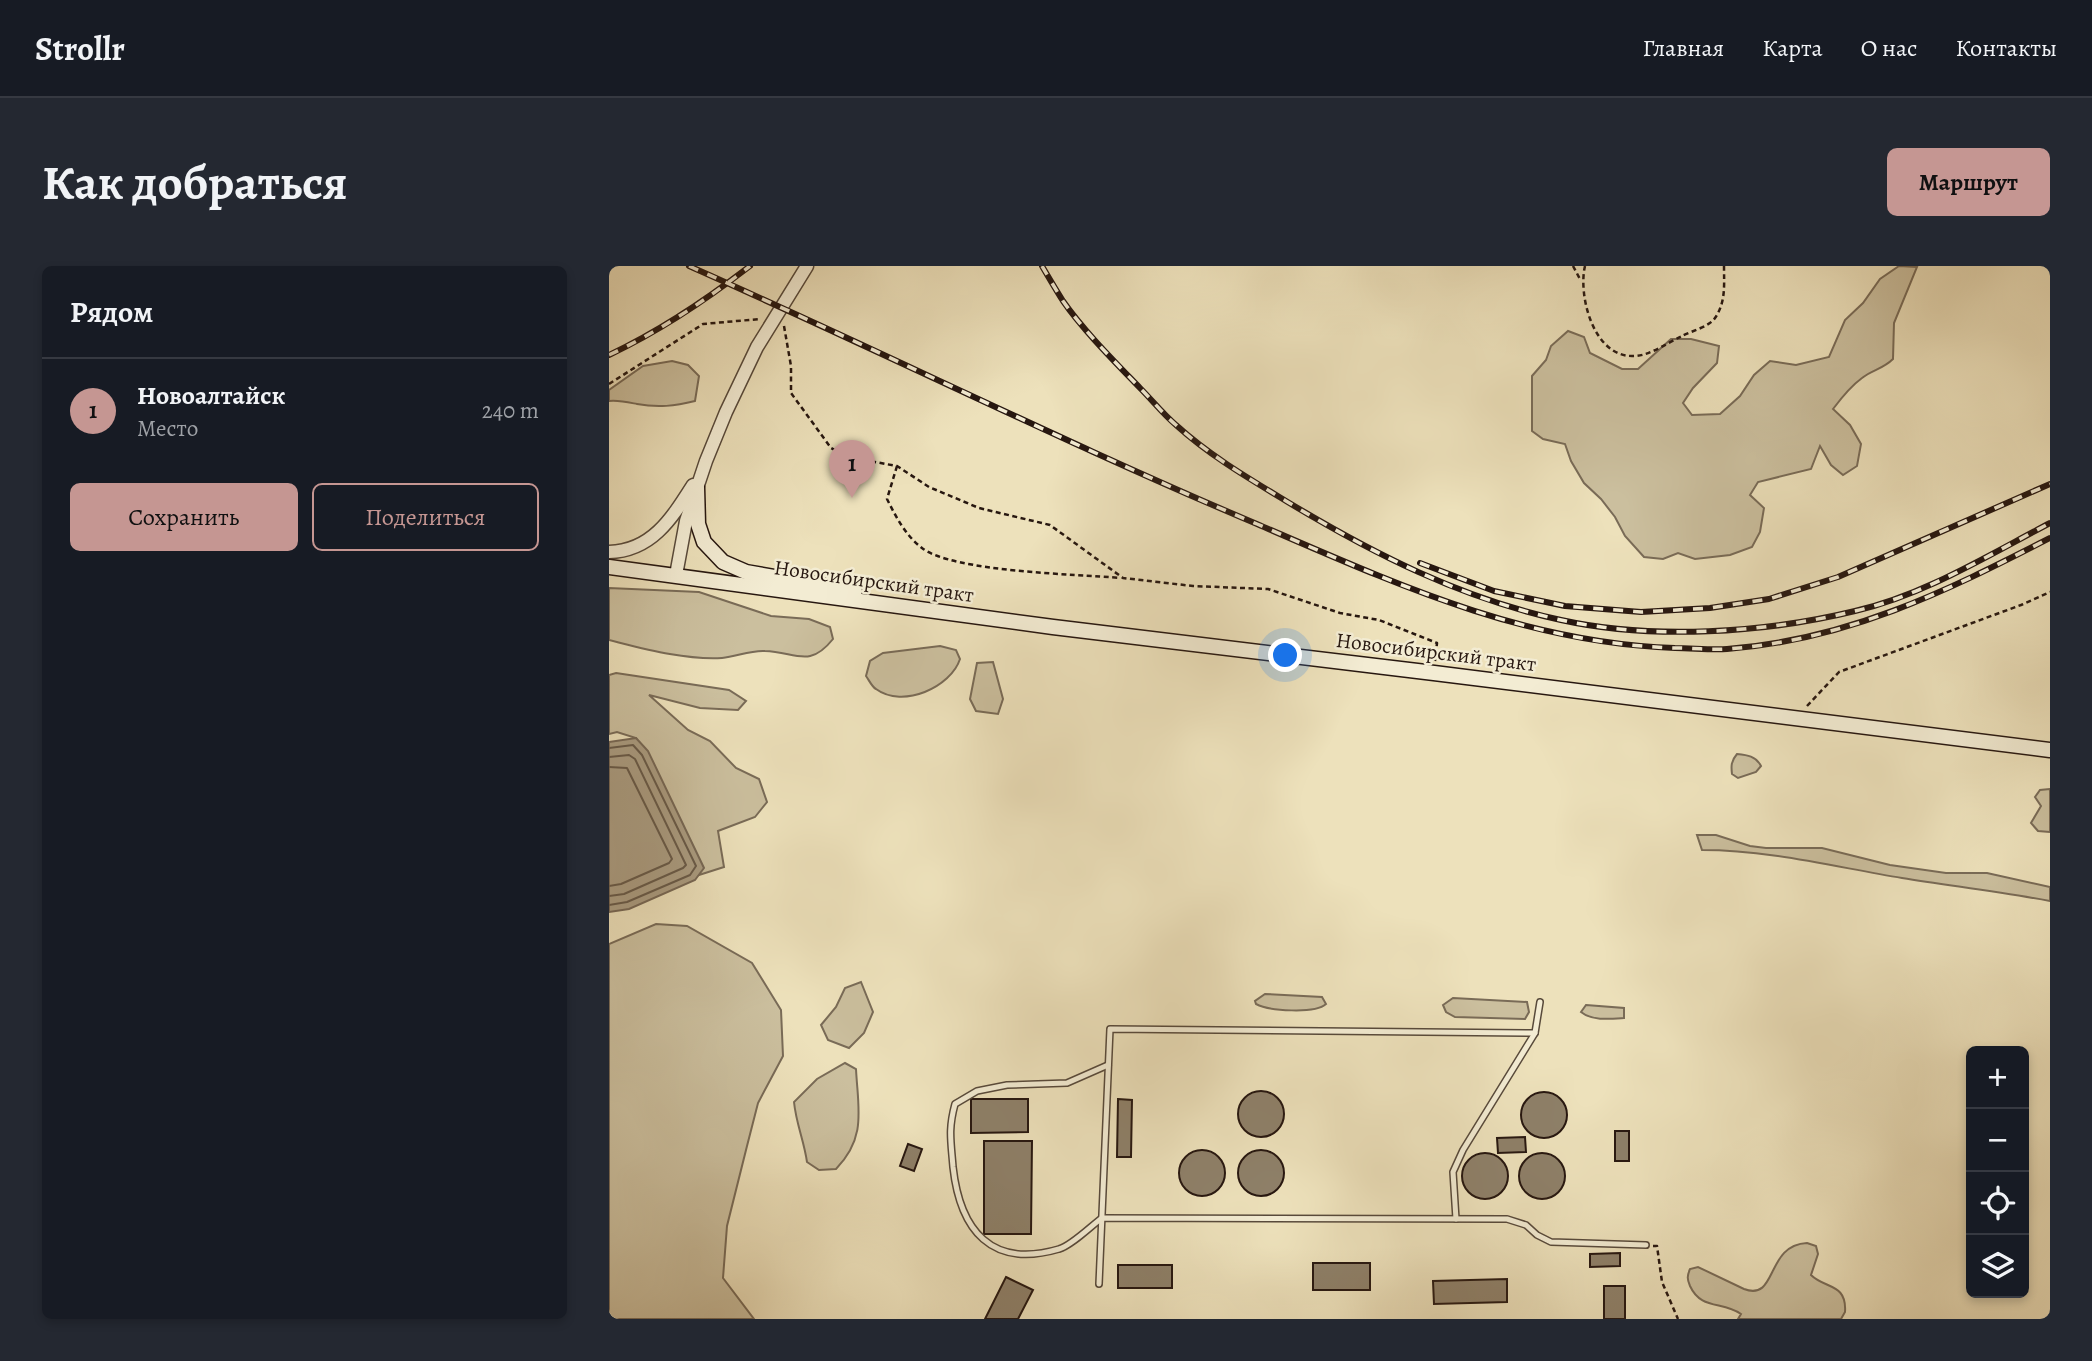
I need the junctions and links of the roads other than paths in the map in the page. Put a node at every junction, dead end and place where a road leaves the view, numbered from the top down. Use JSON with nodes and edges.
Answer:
{"nodes":[{"id":1,"x":807,"y":266,"type":"edge"},
{"id":2,"x":704,"y":467,"type":"junction"},
{"id":3,"x":697,"y":487,"type":"junction"},
{"id":4,"x":609,"y":552,"type":"edge"},
{"id":5,"x":609,"y":567,"type":"edge"},
{"id":6,"x":676,"y":575,"type":"junction"},
{"id":7,"x":1010,"y":622,"type":"junction"},
{"id":8,"x":2050,"y":750,"type":"edge"},
{"id":9,"x":1540,"y":1002,"type":"dead end"},
{"id":10,"x":1535,"y":1033,"type":"junction"},
{"id":11,"x":1108,"y":1065,"type":"junction"},
{"id":12,"x":1102,"y":1218,"type":"junction"},
{"id":13,"x":1456,"y":1219,"type":"junction"},
{"id":14,"x":1646,"y":1245,"type":"road end"},
{"id":15,"x":1099,"y":1283,"type":"dead end"}],
"edges":[{"from":1,"to":2,"type":"street"},
{"from":2,"to":3,"type":"street"},
{"from":2,"to":4,"type":"street"},
{"from":3,"to":6,"type":"street"},
{"from":3,"to":7,"type":"main road"},
{"from":5,"to":6,"type":"main road","name":"Новосибирский тракт"},
{"from":6,"to":7,"type":"main road","name":"Новосибирский тракт"},
{"from":7,"to":8,"type":"main road","name":"Новосибирский тракт"},
{"from":9,"to":10,"type":"lane"},
{"from":10,"to":11,"type":"lane"},
{"from":10,"to":13,"type":"lane"},
{"from":11,"to":12,"type":"lane"},
{"from":11,"to":12,"type":"lane"},
{"from":12,"to":13,"type":"lane"},
{"from":12,"to":15,"type":"lane"},
{"from":13,"to":14,"type":"lane"}]}
